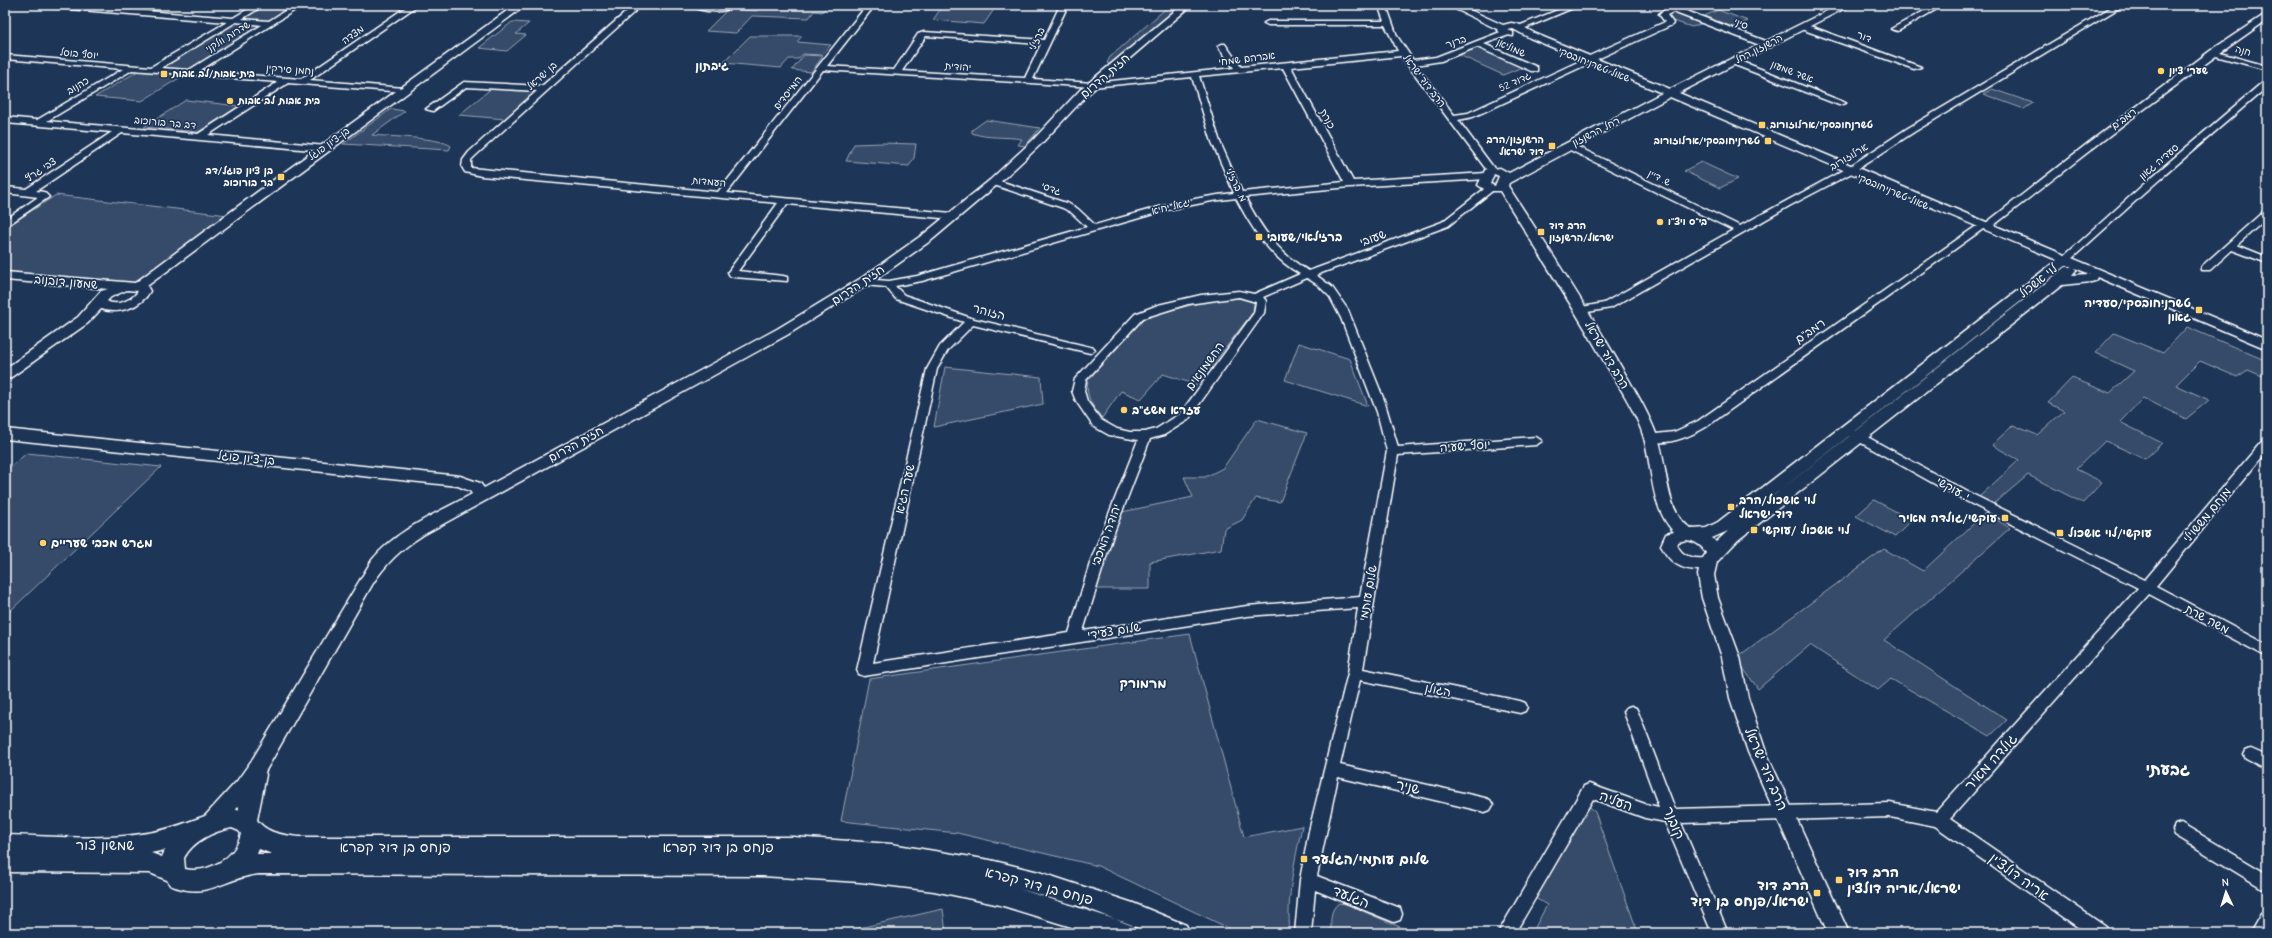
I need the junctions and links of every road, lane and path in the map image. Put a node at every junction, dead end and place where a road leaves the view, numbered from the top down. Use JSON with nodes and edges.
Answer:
{"nodes":[{"id":1,"x":45,"y":5,"type":"edge"},
{"id":2,"x":260,"y":5,"type":"edge"},
{"id":3,"x":299,"y":5,"type":"edge"},
{"id":4,"x":414,"y":5,"type":"edge"},
{"id":5,"x":521,"y":5,"type":"edge"},
{"id":6,"x":638,"y":5,"type":"edge"},
{"id":7,"x":695,"y":5,"type":"edge"},
{"id":8,"x":733,"y":5,"type":"edge"},
{"id":9,"x":872,"y":5,"type":"edge"},
{"id":10,"x":1064,"y":5,"type":"edge"},
{"id":11,"x":1187,"y":5,"type":"edge"},
{"id":12,"x":1382,"y":5,"type":"edge"},
{"id":13,"x":1452,"y":5,"type":"edge"},
{"id":14,"x":1461,"y":5,"type":"edge"},
{"id":15,"x":1576,"y":5,"type":"edge"},
{"id":16,"x":1661,"y":5,"type":"edge"},
{"id":17,"x":1846,"y":5,"type":"edge"},
{"id":18,"x":1940,"y":5,"type":"edge"},
{"id":19,"x":2120,"y":5,"type":"edge"},
{"id":20,"x":1673,"y":9,"type":"junction"},
{"id":21,"x":2267,"y":17,"type":"edge"},
{"id":22,"x":235,"y":20,"type":"junction"},
{"id":23,"x":270,"y":23,"type":"junction"},
{"id":24,"x":1268,"y":23,"type":"dead end"},
{"id":25,"x":1387,"y":23,"type":"junction"},
{"id":26,"x":1804,"y":27,"type":"junction"},
{"id":27,"x":1895,"y":29,"type":"dead end"},
{"id":28,"x":1514,"y":30,"type":"junction"},
{"id":29,"x":1046,"y":42,"type":"junction"},
{"id":30,"x":1483,"y":43,"type":"junction"},
{"id":31,"x":1768,"y":45,"type":"junction"},
{"id":32,"x":1222,"y":46,"type":"dead end"},
{"id":33,"x":1403,"y":53,"type":"junction"},
{"id":34,"x":2213,"y":53,"type":"junction"},
{"id":35,"x":5,"y":57,"type":"edge"},
{"id":36,"x":1588,"y":60,"type":"junction"},
{"id":37,"x":1735,"y":62,"type":"junction"},
{"id":38,"x":1411,"y":63,"type":"junction"},
{"id":39,"x":1285,"y":64,"type":"junction"},
{"id":40,"x":1917,"y":67,"type":"dead end"},
{"id":41,"x":130,"y":68,"type":"junction"},
{"id":42,"x":822,"y":68,"type":"junction"},
{"id":43,"x":2267,"y":68,"type":"edge"},
{"id":44,"x":1534,"y":69,"type":"dead end"},
{"id":45,"x":151,"y":70,"type":"junction"},
{"id":46,"x":1239,"y":70,"type":"junction"},
{"id":47,"x":896,"y":73,"type":"junction"},
{"id":48,"x":188,"y":74,"type":"junction"},
{"id":49,"x":1195,"y":75,"type":"junction"},
{"id":50,"x":285,"y":81,"type":"junction"},
{"id":51,"x":302,"y":82,"type":"junction"},
{"id":52,"x":1027,"y":82,"type":"junction"},
{"id":53,"x":2267,"y":83,"type":"edge"},
{"id":54,"x":1093,"y":85,"type":"junction"},
{"id":55,"x":544,"y":89,"type":"junction"},
{"id":56,"x":404,"y":90,"type":"junction"},
{"id":57,"x":1669,"y":94,"type":"junction"},
{"id":58,"x":1842,"y":103,"type":"dead end"},
{"id":59,"x":430,"y":109,"type":"dead end"},
{"id":60,"x":1452,"y":118,"type":"junction"},
{"id":61,"x":5,"y":120,"type":"edge"},
{"id":62,"x":38,"y":123,"type":"junction"},
{"id":63,"x":120,"y":130,"type":"junction"},
{"id":64,"x":200,"y":137,"type":"junction"},
{"id":65,"x":1569,"y":146,"type":"junction"},
{"id":66,"x":323,"y":148,"type":"junction"},
{"id":67,"x":466,"y":167,"type":"joint"},
{"id":68,"x":1849,"y":171,"type":"junction"},
{"id":69,"x":1496,"y":179,"type":"junction"},
{"id":70,"x":994,"y":182,"type":"junction"},
{"id":71,"x":1350,"y":184,"type":"junction"},
{"id":72,"x":5,"y":190,"type":"edge"},
{"id":73,"x":28,"y":192,"type":"junction"},
{"id":74,"x":721,"y":194,"type":"junction"},
{"id":75,"x":1240,"y":194,"type":"junction"},
{"id":76,"x":785,"y":200,"type":"junction"},
{"id":77,"x":2267,"y":213,"type":"edge"},
{"id":78,"x":952,"y":216,"type":"junction"},
{"id":79,"x":5,"y":224,"type":"edge"},
{"id":80,"x":1982,"y":228,"type":"junction"},
{"id":81,"x":1094,"y":229,"type":"junction"},
{"id":82,"x":1740,"y":230,"type":"junction"},
{"id":83,"x":2231,"y":246,"type":"junction"},
{"id":84,"x":2267,"y":260,"type":"edge"},
{"id":85,"x":2064,"y":264,"type":"junction"},
{"id":86,"x":2206,"y":268,"type":"dead end"},
{"id":87,"x":1306,"y":275,"type":"junction"},
{"id":88,"x":5,"y":276,"type":"edge"},
{"id":89,"x":2091,"y":278,"type":"junction"},
{"id":90,"x":783,"y":279,"type":"dead end"},
{"id":91,"x":864,"y":282,"type":"junction"},
{"id":92,"x":5,"y":283,"type":"edge"},
{"id":93,"x":2056,"y":283,"type":"junction"},
{"id":94,"x":889,"y":284,"type":"junction"},
{"id":95,"x":133,"y":286,"type":"junction"},
{"id":96,"x":1255,"y":297,"type":"junction"},
{"id":97,"x":101,"y":301,"type":"junction"},
{"id":98,"x":121,"y":306,"type":"junction"},
{"id":99,"x":1582,"y":310,"type":"junction"},
{"id":100,"x":971,"y":321,"type":"junction"},
{"id":101,"x":2267,"y":345,"type":"edge"},
{"id":102,"x":1090,"y":350,"type":"dead end"},
{"id":103,"x":2267,"y":353,"type":"edge"},
{"id":104,"x":5,"y":375,"type":"edge"},
{"id":105,"x":5,"y":384,"type":"edge"},
{"id":106,"x":5,"y":434,"type":"edge"},
{"id":107,"x":1854,"y":434,"type":"junction"},
{"id":108,"x":1145,"y":436,"type":"junction"},
{"id":109,"x":1652,"y":438,"type":"junction"},
{"id":110,"x":1536,"y":440,"type":"dead end"},
{"id":111,"x":2267,"y":444,"type":"edge"},
{"id":112,"x":1393,"y":451,"type":"junction"},
{"id":113,"x":481,"y":496,"type":"junction"},
{"id":114,"x":1690,"y":534,"type":"junction"},
{"id":115,"x":1711,"y":557,"type":"junction"},
{"id":116,"x":1682,"y":561,"type":"junction"},
{"id":117,"x":2147,"y":587,"type":"junction"},
{"id":118,"x":1710,"y":598,"type":"junction"},
{"id":119,"x":1366,"y":602,"type":"junction"},
{"id":120,"x":1075,"y":637,"type":"junction"},
{"id":121,"x":2267,"y":652,"type":"edge"},
{"id":122,"x":864,"y":670,"type":"joint"},
{"id":123,"x":1355,"y":673,"type":"junction"},
{"id":124,"x":1520,"y":707,"type":"dead end"},
{"id":125,"x":1631,"y":712,"type":"dead end"},
{"id":126,"x":2252,"y":755,"type":"dead end"},
{"id":127,"x":2267,"y":764,"type":"edge"},
{"id":128,"x":259,"y":766,"type":"junction"},
{"id":129,"x":1331,"y":769,"type":"junction"},
{"id":130,"x":1485,"y":805,"type":"dead end"},
{"id":131,"x":1784,"y":812,"type":"junction"},
{"id":132,"x":1670,"y":816,"type":"junction"},
{"id":133,"x":1939,"y":820,"type":"junction"},
{"id":134,"x":207,"y":824,"type":"junction"},
{"id":135,"x":250,"y":827,"type":"junction"},
{"id":136,"x":2181,"y":830,"type":"dead end"},
{"id":137,"x":5,"y":844,"type":"edge"},
{"id":138,"x":5,"y":862,"type":"edge"},
{"id":139,"x":174,"y":872,"type":"junction"},
{"id":140,"x":220,"y":874,"type":"junction"},
{"id":141,"x":1308,"y":880,"type":"junction"},
{"id":142,"x":2267,"y":883,"type":"edge"},
{"id":143,"x":1394,"y":914,"type":"dead end"},
{"id":144,"x":2267,"y":920,"type":"edge"},
{"id":145,"x":1124,"y":933,"type":"edge"},
{"id":146,"x":1178,"y":933,"type":"edge"},
{"id":147,"x":1304,"y":933,"type":"edge"},
{"id":148,"x":1506,"y":933,"type":"edge"},
{"id":149,"x":1720,"y":933,"type":"edge"},
{"id":150,"x":1839,"y":933,"type":"edge"},
{"id":151,"x":2100,"y":933,"type":"edge"},
{"id":152,"x":2258,"y":933,"type":"edge"}],
"edges":[{"from":1,"to":22,"type":"street"},
{"from":2,"to":22,"type":"street","name":"שדרות וולקני"},
{"from":3,"to":23,"type":"street","name":"שדרות וולקני"},
{"from":4,"to":51,"type":"street","name":"מצדה"},
{"from":5,"to":56,"type":"street","name":"בן-ציון פוגל"},
{"from":6,"to":55,"type":"street","name":"בן ישראל"},
{"from":7,"to":8,"type":"street"},
{"from":9,"to":42,"type":"street","name":"המייסדים"},
{"from":10,"to":29,"type":"street","name":"ברזילי"},
{"from":11,"to":54,"type":"street","name":"חזית הדרום"},
{"from":12,"to":25,"type":"street","name":"הרב דוד ישראל"},
{"from":13,"to":28,"type":"street","name":"שאול טשרניחובסקי"},
{"from":14,"to":28,"type":"street","name":"שאול טשרניחובסקי"},
{"from":15,"to":28,"type":"street","name":"ברנר"},
{"from":16,"to":20,"type":"street","name":"סיני"},
{"from":17,"to":26,"type":"street","name":"הרשנזון רחל"},
{"from":18,"to":27,"type":"street"},
{"from":19,"to":68,"type":"street","name":"ארלוזורוב"},
{"from":20,"to":31,"type":"street","name":"סיני"},
{"from":20,"to":36,"type":"street","name":"גדוד 52"},
{"from":21,"to":34,"type":"street","name":"רמב\"ם"},
{"from":22,"to":23,"type":"street"},
{"from":22,"to":45,"type":"street","name":"שדרות וולקני"},
{"from":23,"to":48,"type":"street","name":"שדרות וולקני"},
{"from":24,"to":25,"type":"street"},
{"from":25,"to":33,"type":"street","name":"הרב דוד ישראל"},
{"from":26,"to":31,"type":"street","name":"הרשנזון רחל"},
{"from":26,"to":40,"type":"street","name":"דור"},
{"from":28,"to":30,"type":"street","name":"ברנר"},
{"from":28,"to":36,"type":"street","name":"שאול טשרניחובסקי"},
{"from":29,"to":47,"type":"street"},
{"from":29,"to":52,"type":"street","name":"ברזילי"},
{"from":30,"to":38,"type":"street","name":"ברנר"},
{"from":30,"to":44,"type":"street","name":"שמוליאן"},
{"from":31,"to":37,"type":"street","name":"הרשנזון רחל"},
{"from":32,"to":46,"type":"street"},
{"from":33,"to":38,"type":"street","name":"הרב דוד ישראל"},
{"from":33,"to":39,"type":"street","name":"אברהם שמחי"},
{"from":34,"to":43,"type":"street","name":"חנה"},
{"from":34,"to":80,"type":"street","name":"רמב\"ם"},
{"from":35,"to":41,"type":"street","name":"יוסף בוסל"},
{"from":36,"to":57,"type":"street","name":"שאול טשרניחובסקי"},
{"from":36,"to":60,"type":"street","name":"גדוד 52"},
{"from":37,"to":57,"type":"street","name":"הרשנזון רחל"},
{"from":37,"to":58,"type":"street","name":"אשד שמעון"},
{"from":38,"to":60,"type":"street","name":"הרב דוד ישראל"},
{"from":39,"to":46,"type":"street","name":"אברהם שמחי"},
{"from":39,"to":71,"type":"street","name":"כנרת"},
{"from":41,"to":45,"type":"street","name":"יוסף בוסל"},
{"from":41,"to":62,"type":"street","name":"כהנוב"},
{"from":42,"to":47,"type":"street","name":"יהודית"},
{"from":42,"to":74,"type":"street","name":"המייסדים"},
{"from":45,"to":48,"type":"street","name":"נחמן סירקין"},
{"from":46,"to":49,"type":"street","name":"אברהם שמחי"},
{"from":47,"to":52,"type":"street","name":"יהודית"},
{"from":48,"to":50,"type":"street","name":"נחמן סירקין"},
{"from":49,"to":54,"type":"street","name":"אברהם שמחי"},
{"from":49,"to":75,"type":"street","name":"מ. ברזילי"},
{"from":50,"to":51,"type":"street","name":"נחמן סירקין"},
{"from":50,"to":64,"type":"street"},
{"from":51,"to":56,"type":"street","name":"נחמן סירקין"},
{"from":52,"to":54,"type":"street","name":"יהודית"},
{"from":53,"to":85,"type":"street","name":"סעדיה גאון"},
{"from":54,"to":70,"type":"street","name":"חזית הדרום"},
{"from":55,"to":59,"type":"street"},
{"from":55,"to":67,"type":"street","name":"בן ישראל"},
{"from":56,"to":66,"type":"street","name":"בן-ציון פוגל"},
{"from":57,"to":65,"type":"street","name":"רחל הרשנזון"},
{"from":57,"to":68,"type":"street","name":"שאול טשרניחובסקי"},
{"from":60,"to":69,"type":"street","name":"הרב דוד ישראל"},
{"from":61,"to":62,"type":"street","name":"דב בר בורוכוב"},
{"from":62,"to":63,"type":"street","name":"דב בר בורוכוב"},
{"from":63,"to":64,"type":"street","name":"דב בר בורוכוב"},
{"from":63,"to":73,"type":"street","name":"צבי גרץ"},
{"from":64,"to":66,"type":"street","name":"דב בר בורוכוב"},
{"from":65,"to":69,"type":"street","name":"רחל הרשנזון"},
{"from":65,"to":82,"type":"street","name":"ש. דיין"},
{"from":66,"to":95,"type":"street","name":"בן-ציון פוגל"},
{"from":67,"to":74,"type":"street","name":"העמדות"},
{"from":68,"to":80,"type":"street","name":"שאול טשרניחובסקי"},
{"from":68,"to":82,"type":"street","name":"ארלוזורוב"},
{"from":69,"to":71,"type":"street","name":"יגאל יחיא"},
{"from":69,"to":87,"type":"street","name":"שעובי"},
{"from":69,"to":99,"type":"street","name":"הרב דוד ישראל"},
{"from":70,"to":78,"type":"street","name":"חזית הדרום"},
{"from":70,"to":81,"type":"street","name":"גדסי"},
{"from":71,"to":75,"type":"street","name":"יגאל יחיא"},
{"from":72,"to":73,"type":"street"},
{"from":73,"to":79,"type":"street","name":"צבי גרץ"},
{"from":74,"to":76,"type":"street","name":"העמדות"},
{"from":75,"to":81,"type":"street","name":"יגאל יחיא"},
{"from":75,"to":87,"type":"street","name":"מ. ברזילי"},
{"from":76,"to":78,"type":"street","name":"העמדות"},
{"from":76,"to":90,"type":"street"},
{"from":77,"to":83,"type":"street"},
{"from":78,"to":91,"type":"street","name":"חזית הדרום"},
{"from":80,"to":85,"type":"street","name":"שאול טשרניחובסקי"},
{"from":80,"to":109,"type":"street","name":"רמב\"ם"},
{"from":81,"to":94,"type":"street","name":"יגאל יחיא"},
{"from":82,"to":99,"type":"street","name":"ארלוזורוב"},
{"from":83,"to":84,"type":"street"},
{"from":83,"to":86,"type":"street"},
{"from":85,"to":89,"type":"street","name":"שאול טשרניחובסקי"},
{"from":85,"to":93,"type":"street","name":"לוי אשכול"},
{"from":85,"to":101,"type":"street","name":"שאול טשרניחובסקי"},
{"from":85,"to":107,"type":"street","name":"לוי אשכול"},
{"from":87,"to":96,"type":"street","name":"שעובי"},
{"from":87,"to":112,"type":"street","name":"שלום עותמי"},
{"from":88,"to":95,"type":"street","name":"שמעון דובנוב"},
{"from":89,"to":93,"type":"street"},
{"from":89,"to":103,"type":"street","name":"שאול טשרניחובסקי"},
{"from":91,"to":94,"type":"street","name":"יגאל יחיא"},
{"from":91,"to":113,"type":"street","name":"חזית הדרום"},
{"from":92,"to":97,"type":"street","name":"שמעון דובנוב"},
{"from":93,"to":107,"type":"street","name":"לוי אשכול"},
{"from":94,"to":100,"type":"street","name":"הזוהר"},
{"from":95,"to":97,"type":"street","name":"בן-ציון פוגל"},
{"from":95,"to":98,"type":"street"},
{"from":96,"to":108,"type":"street","name":"החשמונאים"},
{"from":96,"to":108,"type":"street","name":"החשמונאים"},
{"from":97,"to":98,"type":"street","name":"שמעון דובנוב"},
{"from":97,"to":104,"type":"street"},
{"from":98,"to":105,"type":"street"},
{"from":99,"to":109,"type":"street","name":"הרב דוד ישראל"},
{"from":100,"to":102,"type":"street","name":"הזוהר"},
{"from":100,"to":122,"type":"street","name":"שער הגיא"},
{"from":106,"to":113,"type":"street","name":"בן-ציון פוגל"},
{"from":107,"to":114,"type":"street","name":"לוי אשכול"},
{"from":107,"to":115,"type":"street","name":"לוי אשכול"},
{"from":107,"to":117,"type":"street","name":"י. עוקשי"},
{"from":108,"to":120,"type":"street","name":"יהודה המכבי"},
{"from":109,"to":114,"type":"street","name":"הרב דוד ישראל"},
{"from":110,"to":112,"type":"street","name":"יוסף ישעיה"},
{"from":111,"to":117,"type":"street","name":"מנחם מששוילי"},
{"from":112,"to":119,"type":"street","name":"שלום עותמי"},
{"from":113,"to":128,"type":"street","name":"חזית הדרום"},
{"from":114,"to":115,"type":"street"},
{"from":114,"to":116,"type":"street"},
{"from":115,"to":116,"type":"street"},
{"from":115,"to":118,"type":"street","name":"הרב דוד ישראל"},
{"from":116,"to":118,"type":"street","name":"הרב דוד ישראל"},
{"from":117,"to":121,"type":"street","name":"משה שרת"},
{"from":117,"to":133,"type":"street","name":"גולדה מאיר"},
{"from":118,"to":131,"type":"street","name":"הרב דוד ישראל"},
{"from":119,"to":120,"type":"street","name":"שלום צעידי"},
{"from":119,"to":123,"type":"street","name":"שלום עותמי"},
{"from":120,"to":122,"type":"street","name":"שלום צעידי"},
{"from":123,"to":124,"type":"street","name":"הגולן"},
{"from":123,"to":129,"type":"street","name":"שלום עותמי"},
{"from":125,"to":132,"type":"street","name":"קובנר"},
{"from":126,"to":127,"type":"street"},
{"from":128,"to":134,"type":"street"},
{"from":128,"to":135,"type":"street"},
{"from":129,"to":130,"type":"street","name":"שניר"},
{"from":129,"to":141,"type":"street","name":"שלום עותמי"},
{"from":131,"to":132,"type":"street","name":"העליה"},
{"from":131,"to":133,"type":"street"},
{"from":131,"to":150,"type":"street","name":"הרב דוד ישראל"},
{"from":132,"to":148,"type":"street","name":"העליה"},
{"from":132,"to":149,"type":"street","name":"קובנר"},
{"from":133,"to":151,"type":"street","name":"אריה דולצ'ין"},
{"from":134,"to":135,"type":"main road"},
{"from":134,"to":137,"type":"main road","name":"שמשון צור"},
{"from":134,"to":139,"type":"main road"},
{"from":135,"to":140,"type":"main road"},
{"from":135,"to":146,"type":"main road","name":"פנחס בן דוד קפרא"},
{"from":136,"to":142,"type":"street"},
{"from":138,"to":139,"type":"main road","name":"שמשון צור"},
{"from":139,"to":140,"type":"main road"},
{"from":140,"to":145,"type":"main road","name":"פנחס בן דוד קפרא"},
{"from":141,"to":143,"type":"street","name":"הגלעד"},
{"from":141,"to":147,"type":"street","name":"שלום עותמי"},
{"from":144,"to":152,"type":"street"}]}
